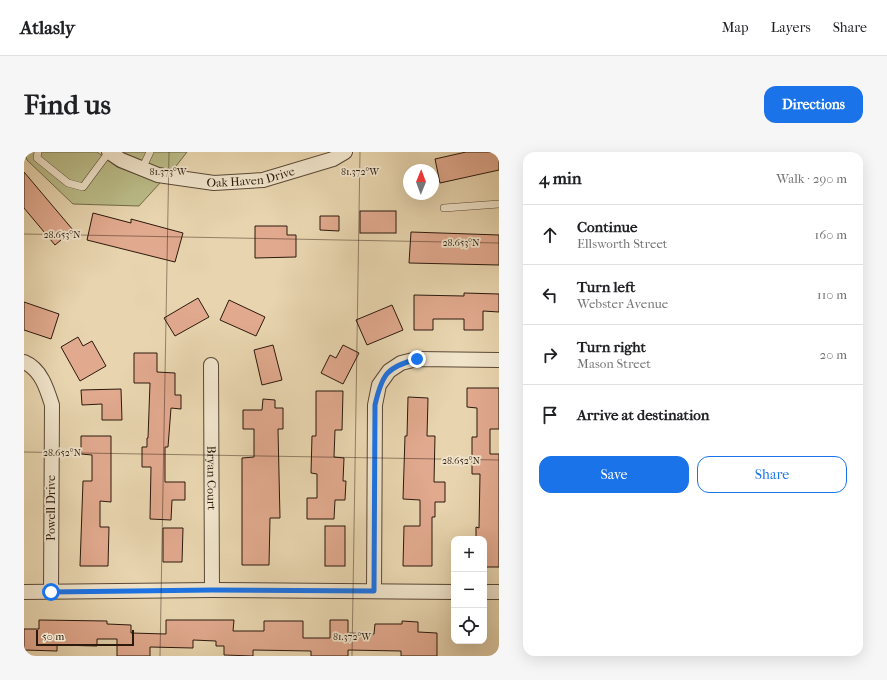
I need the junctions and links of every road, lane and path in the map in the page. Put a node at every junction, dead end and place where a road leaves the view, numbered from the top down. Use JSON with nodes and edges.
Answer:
{"nodes":[{"id":1,"x":38,"y":152,"type":"edge"},
{"id":2,"x":109,"y":152,"type":"edge"},
{"id":3,"x":150,"y":152,"type":"edge"},
{"id":4,"x":345,"y":152,"type":"edge"},
{"id":5,"x":142,"y":169,"type":"junction"},
{"id":6,"x":499,"y":204,"type":"edge"},
{"id":7,"x":444,"y":208,"type":"dead end"},
{"id":8,"x":499,"y":360,"type":"edge"},
{"id":9,"x":24,"y":362,"type":"edge"},
{"id":10,"x":211,"y":364,"type":"dead end"},
{"id":11,"x":212,"y":590,"type":"junction"},
{"id":12,"x":374,"y":591,"type":"junction"},
{"id":13,"x":24,"y":592,"type":"edge"},
{"id":14,"x":51,"y":592,"type":"junction"},
{"id":15,"x":451,"y":592,"type":"edge"},
{"id":16,"x":487,"y":592,"type":"edge"},
{"id":17,"x":499,"y":592,"type":"edge"}],
"edges":[{"from":1,"to":2,"type":"lane"},
{"from":2,"to":5,"type":"street","name":"Oak Haven Drive"},
{"from":3,"to":5,"type":"lane"},
{"from":4,"to":5,"type":"street","name":"Oak Haven Drive"},
{"from":6,"to":7,"type":"lane"},
{"from":8,"to":12,"type":"street"},
{"from":9,"to":14,"type":"street","name":"Powell Drive"},
{"from":10,"to":11,"type":"street","name":"Bryan Court"},
{"from":11,"to":12,"type":"street"},
{"from":11,"to":14,"type":"street"},
{"from":12,"to":15,"type":"street"},
{"from":13,"to":14,"type":"street"},
{"from":16,"to":17,"type":"street"}]}
